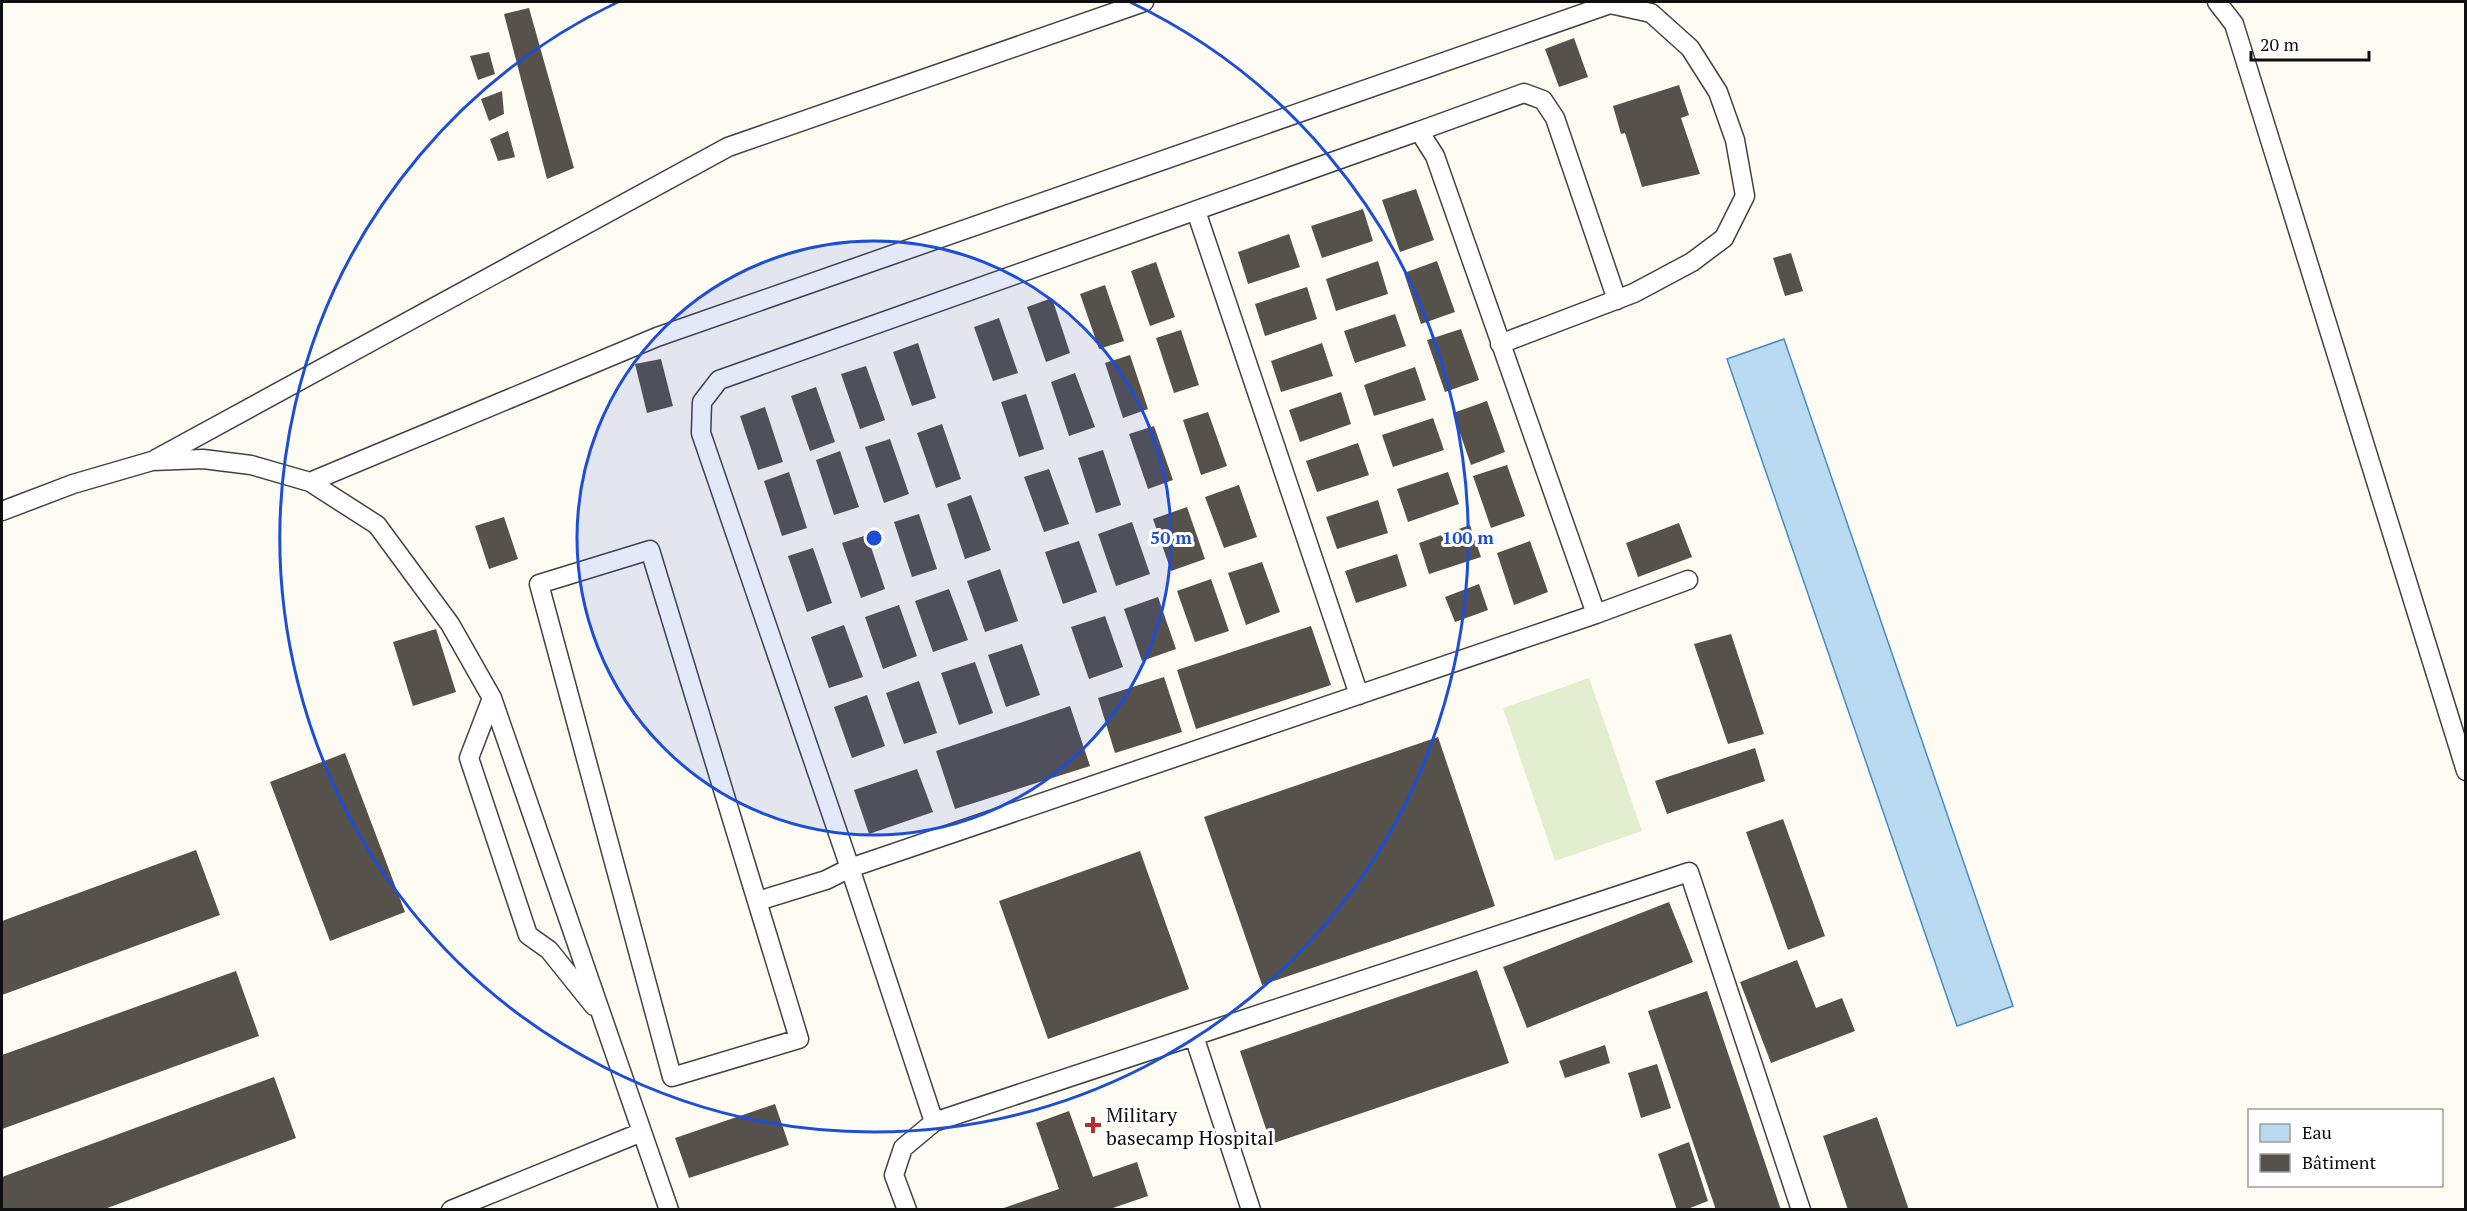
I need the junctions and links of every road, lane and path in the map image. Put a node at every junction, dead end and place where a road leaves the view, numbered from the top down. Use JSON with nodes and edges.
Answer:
{"nodes":[{"id":1,"x":1144,"y":2,"type":"edge"},
{"id":2,"x":2217,"y":2,"type":"edge"},
{"id":3,"x":1419,"y":131,"type":"junction"},
{"id":4,"x":1196,"y":211,"type":"junction"},
{"id":5,"x":1617,"y":300,"type":"junction"},
{"id":6,"x":1500,"y":344,"type":"junction"},
{"id":7,"x":152,"y":461,"type":"junction"},
{"id":8,"x":310,"y":482,"type":"junction"},
{"id":9,"x":2,"y":511,"type":"edge"},
{"id":10,"x":1688,"y":579,"type":"dead end"},
{"id":11,"x":1596,"y":614,"type":"junction"},
{"id":12,"x":1359,"y":695,"type":"junction"},
{"id":13,"x":492,"y":698,"type":"junction"},
{"id":14,"x":2466,"y":771,"type":"edge"},
{"id":15,"x":850,"y":868,"type":"junction"},
{"id":16,"x":758,"y":901,"type":"junction"},
{"id":17,"x":602,"y":1017,"type":"junction"},
{"id":18,"x":1194,"y":1036,"type":"junction"},
{"id":19,"x":934,"y":1122,"type":"junction"},
{"id":20,"x":642,"y":1132,"type":"junction"},
{"id":21,"x":451,"y":1209,"type":"edge"},
{"id":22,"x":669,"y":1209,"type":"edge"},
{"id":23,"x":907,"y":1209,"type":"edge"},
{"id":24,"x":1251,"y":1209,"type":"edge"},
{"id":25,"x":1801,"y":1209,"type":"edge"}],
"edges":[{"from":1,"to":7,"type":"lane"},
{"from":2,"to":14,"type":"lane"},
{"from":3,"to":4,"type":"lane"},
{"from":3,"to":5,"type":"lane"},
{"from":3,"to":6,"type":"lane"},
{"from":4,"to":12,"type":"lane"},
{"from":4,"to":15,"type":"lane"},
{"from":5,"to":6,"type":"lane"},
{"from":5,"to":8,"type":"lane"},
{"from":6,"to":11,"type":"lane"},
{"from":7,"to":8,"type":"lane"},
{"from":7,"to":9,"type":"lane"},
{"from":8,"to":13,"type":"lane"},
{"from":10,"to":11,"type":"lane"},
{"from":11,"to":12,"type":"lane"},
{"from":12,"to":15,"type":"lane"},
{"from":13,"to":17,"type":"lane"},
{"from":13,"to":17,"type":"lane"},
{"from":15,"to":16,"type":"lane"},
{"from":15,"to":19,"type":"lane"},
{"from":16,"to":16,"type":"lane"},
{"from":17,"to":20,"type":"lane"},
{"from":18,"to":19,"type":"lane"},
{"from":18,"to":24,"type":"lane"},
{"from":18,"to":25,"type":"lane"},
{"from":19,"to":23,"type":"lane"},
{"from":20,"to":21,"type":"lane"},
{"from":20,"to":22,"type":"lane"}]}
